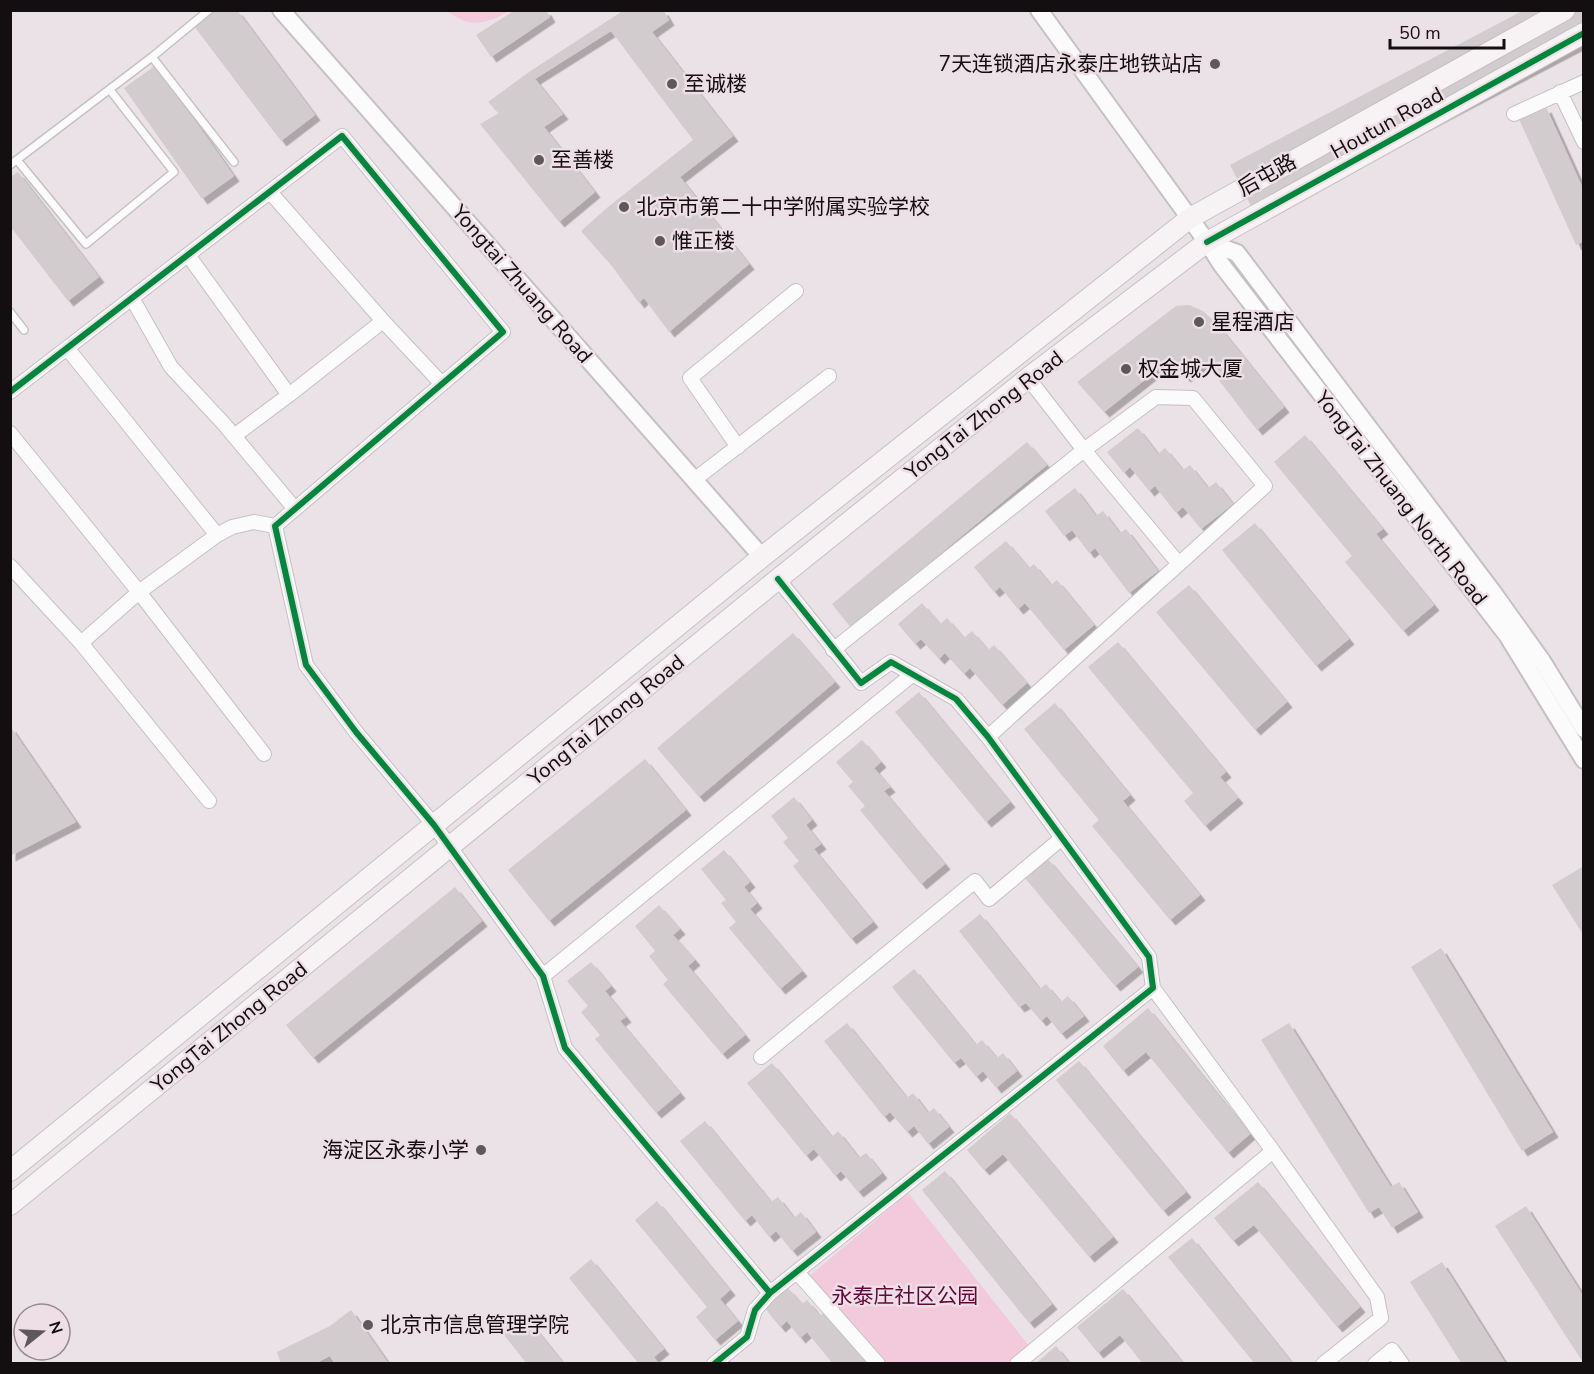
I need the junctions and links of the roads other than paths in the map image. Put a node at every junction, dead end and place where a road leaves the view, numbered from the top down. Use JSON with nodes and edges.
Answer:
{"nodes":[{"id":1,"x":209,"y":10,"type":"edge"},
{"id":2,"x":281,"y":10,"type":"edge"},
{"id":3,"x":1039,"y":10,"type":"edge"},
{"id":4,"x":1565,"y":10,"type":"edge"},
{"id":5,"x":1584,"y":33,"type":"edge"},
{"id":6,"x":152,"y":57,"type":"junction"},
{"id":7,"x":1584,"y":82,"type":"edge"},
{"id":8,"x":110,"y":90,"type":"junction"},
{"id":9,"x":1560,"y":92,"type":"junction"},
{"id":10,"x":1515,"y":114,"type":"dead end"},
{"id":11,"x":1584,"y":142,"type":"edge"},
{"id":12,"x":234,"y":162,"type":"dead end"},
{"id":13,"x":14,"y":163,"type":"edge"},
{"id":14,"x":270,"y":192,"type":"junction"},
{"id":15,"x":1190,"y":218,"type":"junction"},
{"id":16,"x":1207,"y":242,"type":"junction"},
{"id":17,"x":188,"y":255,"type":"junction"},
{"id":18,"x":796,"y":291,"type":"dead end"},
{"id":19,"x":132,"y":298,"type":"junction"},
{"id":20,"x":10,"y":312,"type":"edge"},
{"id":21,"x":382,"y":321,"type":"junction"},
{"id":22,"x":24,"y":330,"type":"dead end"},
{"id":23,"x":67,"y":348,"type":"junction"},
{"id":24,"x":829,"y":376,"type":"dead end"},
{"id":25,"x":1028,"y":378,"type":"junction"},
{"id":26,"x":442,"y":384,"type":"junction"},
{"id":27,"x":10,"y":392,"type":"edge"},
{"id":28,"x":289,"y":395,"type":"junction"},
{"id":29,"x":10,"y":433,"type":"edge"},
{"id":30,"x":234,"y":436,"type":"junction"},
{"id":31,"x":738,"y":447,"type":"junction"},
{"id":32,"x":1084,"y":450,"type":"junction"},
{"id":33,"x":694,"y":480,"type":"junction"},
{"id":34,"x":295,"y":509,"type":"junction"},
{"id":35,"x":275,"y":526,"type":"junction"},
{"id":36,"x":217,"y":535,"type":"junction"},
{"id":37,"x":762,"y":557,"type":"junction"},
{"id":38,"x":1179,"y":564,"type":"junction"},
{"id":39,"x":10,"y":566,"type":"edge"},
{"id":40,"x":778,"y":579,"type":"junction"},
{"id":41,"x":139,"y":592,"type":"junction"},
{"id":42,"x":81,"y":644,"type":"junction"},
{"id":43,"x":833,"y":650,"type":"junction"},
{"id":44,"x":913,"y":674,"type":"junction"},
{"id":45,"x":1584,"y":729,"type":"edge"},
{"id":46,"x":988,"y":737,"type":"junction"},
{"id":47,"x":264,"y":754,"type":"dead end"},
{"id":48,"x":1584,"y":760,"type":"edge"},
{"id":49,"x":209,"y":801,"type":"dead end"},
{"id":50,"x":434,"y":825,"type":"junction"},
{"id":51,"x":1062,"y":838,"type":"junction"},
{"id":52,"x":449,"y":848,"type":"junction"},
{"id":53,"x":543,"y":976,"type":"junction"},
{"id":54,"x":1153,"y":988,"type":"junction"},
{"id":55,"x":761,"y":1057,"type":"dead end"},
{"id":56,"x":1273,"y":1151,"type":"junction"},
{"id":57,"x":10,"y":1171,"type":"edge"},
{"id":58,"x":10,"y":1205,"type":"edge"},
{"id":59,"x":797,"y":1272,"type":"junction"},
{"id":60,"x":770,"y":1293,"type":"junction"},
{"id":61,"x":714,"y":1364,"type":"edge"},
{"id":62,"x":878,"y":1364,"type":"edge"},
{"id":63,"x":1017,"y":1364,"type":"edge"},
{"id":64,"x":1323,"y":1364,"type":"edge"},
{"id":65,"x":1375,"y":1364,"type":"edge"},
{"id":66,"x":1402,"y":1364,"type":"edge"}],
"edges":[{"from":1,"to":6,"type":"lane"},
{"from":2,"to":33,"type":"street","name":"Yongtai Zhuang Road"},
{"from":3,"to":15,"type":"street","name":"YongTai Zhuang North Road"},
{"from":4,"to":15,"type":"main road","name":"后屯路"},
{"from":5,"to":16,"type":"main road","name":"Houtun Road"},
{"from":6,"to":8,"type":"lane"},
{"from":6,"to":12,"type":"lane"},
{"from":7,"to":9,"type":"street"},
{"from":8,"to":13,"type":"lane"},
{"from":8,"to":13,"type":"lane"},
{"from":9,"to":10,"type":"street"},
{"from":9,"to":11,"type":"street"},
{"from":14,"to":17,"type":"street"},
{"from":14,"to":21,"type":"street"},
{"from":14,"to":26,"type":"street"},
{"from":15,"to":16,"type":"street","name":"YongTai Zhuang North Road"},
{"from":15,"to":37,"type":"main road","name":"YongTai Zhong Road"},
{"from":16,"to":25,"type":"main road","name":"YongTai Zhong Road"},
{"from":16,"to":45,"type":"street","name":"YongTai Zhuang North Road"},
{"from":16,"to":48,"type":"street","name":"YongTai Zhuang North Road"},
{"from":17,"to":19,"type":"street"},
{"from":17,"to":28,"type":"street"},
{"from":18,"to":31,"type":"street"},
{"from":19,"to":23,"type":"street"},
{"from":19,"to":30,"type":"street"},
{"from":20,"to":22,"type":"lane"},
{"from":21,"to":26,"type":"street"},
{"from":21,"to":28,"type":"street"},
{"from":23,"to":27,"type":"street"},
{"from":23,"to":36,"type":"street"},
{"from":24,"to":31,"type":"street"},
{"from":25,"to":32,"type":"street"},
{"from":25,"to":40,"type":"main road","name":"YongTai Zhong Road"},
{"from":26,"to":34,"type":"street"},
{"from":28,"to":30,"type":"street"},
{"from":29,"to":41,"type":"street"},
{"from":30,"to":34,"type":"street"},
{"from":31,"to":33,"type":"street"},
{"from":32,"to":38,"type":"street"},
{"from":32,"to":38,"type":"street"},
{"from":32,"to":43,"type":"street"},
{"from":33,"to":37,"type":"street","name":"Yongtai Zhuang Road"},
{"from":34,"to":35,"type":"street"},
{"from":35,"to":36,"type":"street"},
{"from":35,"to":50,"type":"street"},
{"from":36,"to":41,"type":"street"},
{"from":37,"to":50,"type":"main road","name":"YongTai Zhong Road"},
{"from":38,"to":46,"type":"street"},
{"from":39,"to":42,"type":"street"},
{"from":40,"to":43,"type":"street"},
{"from":40,"to":52,"type":"main road","name":"YongTai Zhong Road"},
{"from":41,"to":42,"type":"street"},
{"from":41,"to":47,"type":"street"},
{"from":42,"to":49,"type":"street"},
{"from":43,"to":44,"type":"street"},
{"from":44,"to":46,"type":"street"},
{"from":44,"to":53,"type":"street"},
{"from":46,"to":51,"type":"street"},
{"from":50,"to":52,"type":"street"},
{"from":50,"to":57,"type":"main road","name":"YongTai Zhong Road"},
{"from":51,"to":54,"type":"street"},
{"from":51,"to":55,"type":"street"},
{"from":52,"to":53,"type":"street"},
{"from":52,"to":58,"type":"main road","name":"YongTai Zhong Road"},
{"from":53,"to":60,"type":"street"},
{"from":54,"to":56,"type":"street"},
{"from":54,"to":59,"type":"street"},
{"from":56,"to":63,"type":"street"},
{"from":56,"to":64,"type":"street"},
{"from":59,"to":60,"type":"street"},
{"from":59,"to":62,"type":"street"},
{"from":60,"to":61,"type":"street"},
{"from":65,"to":66,"type":"street"}]}
